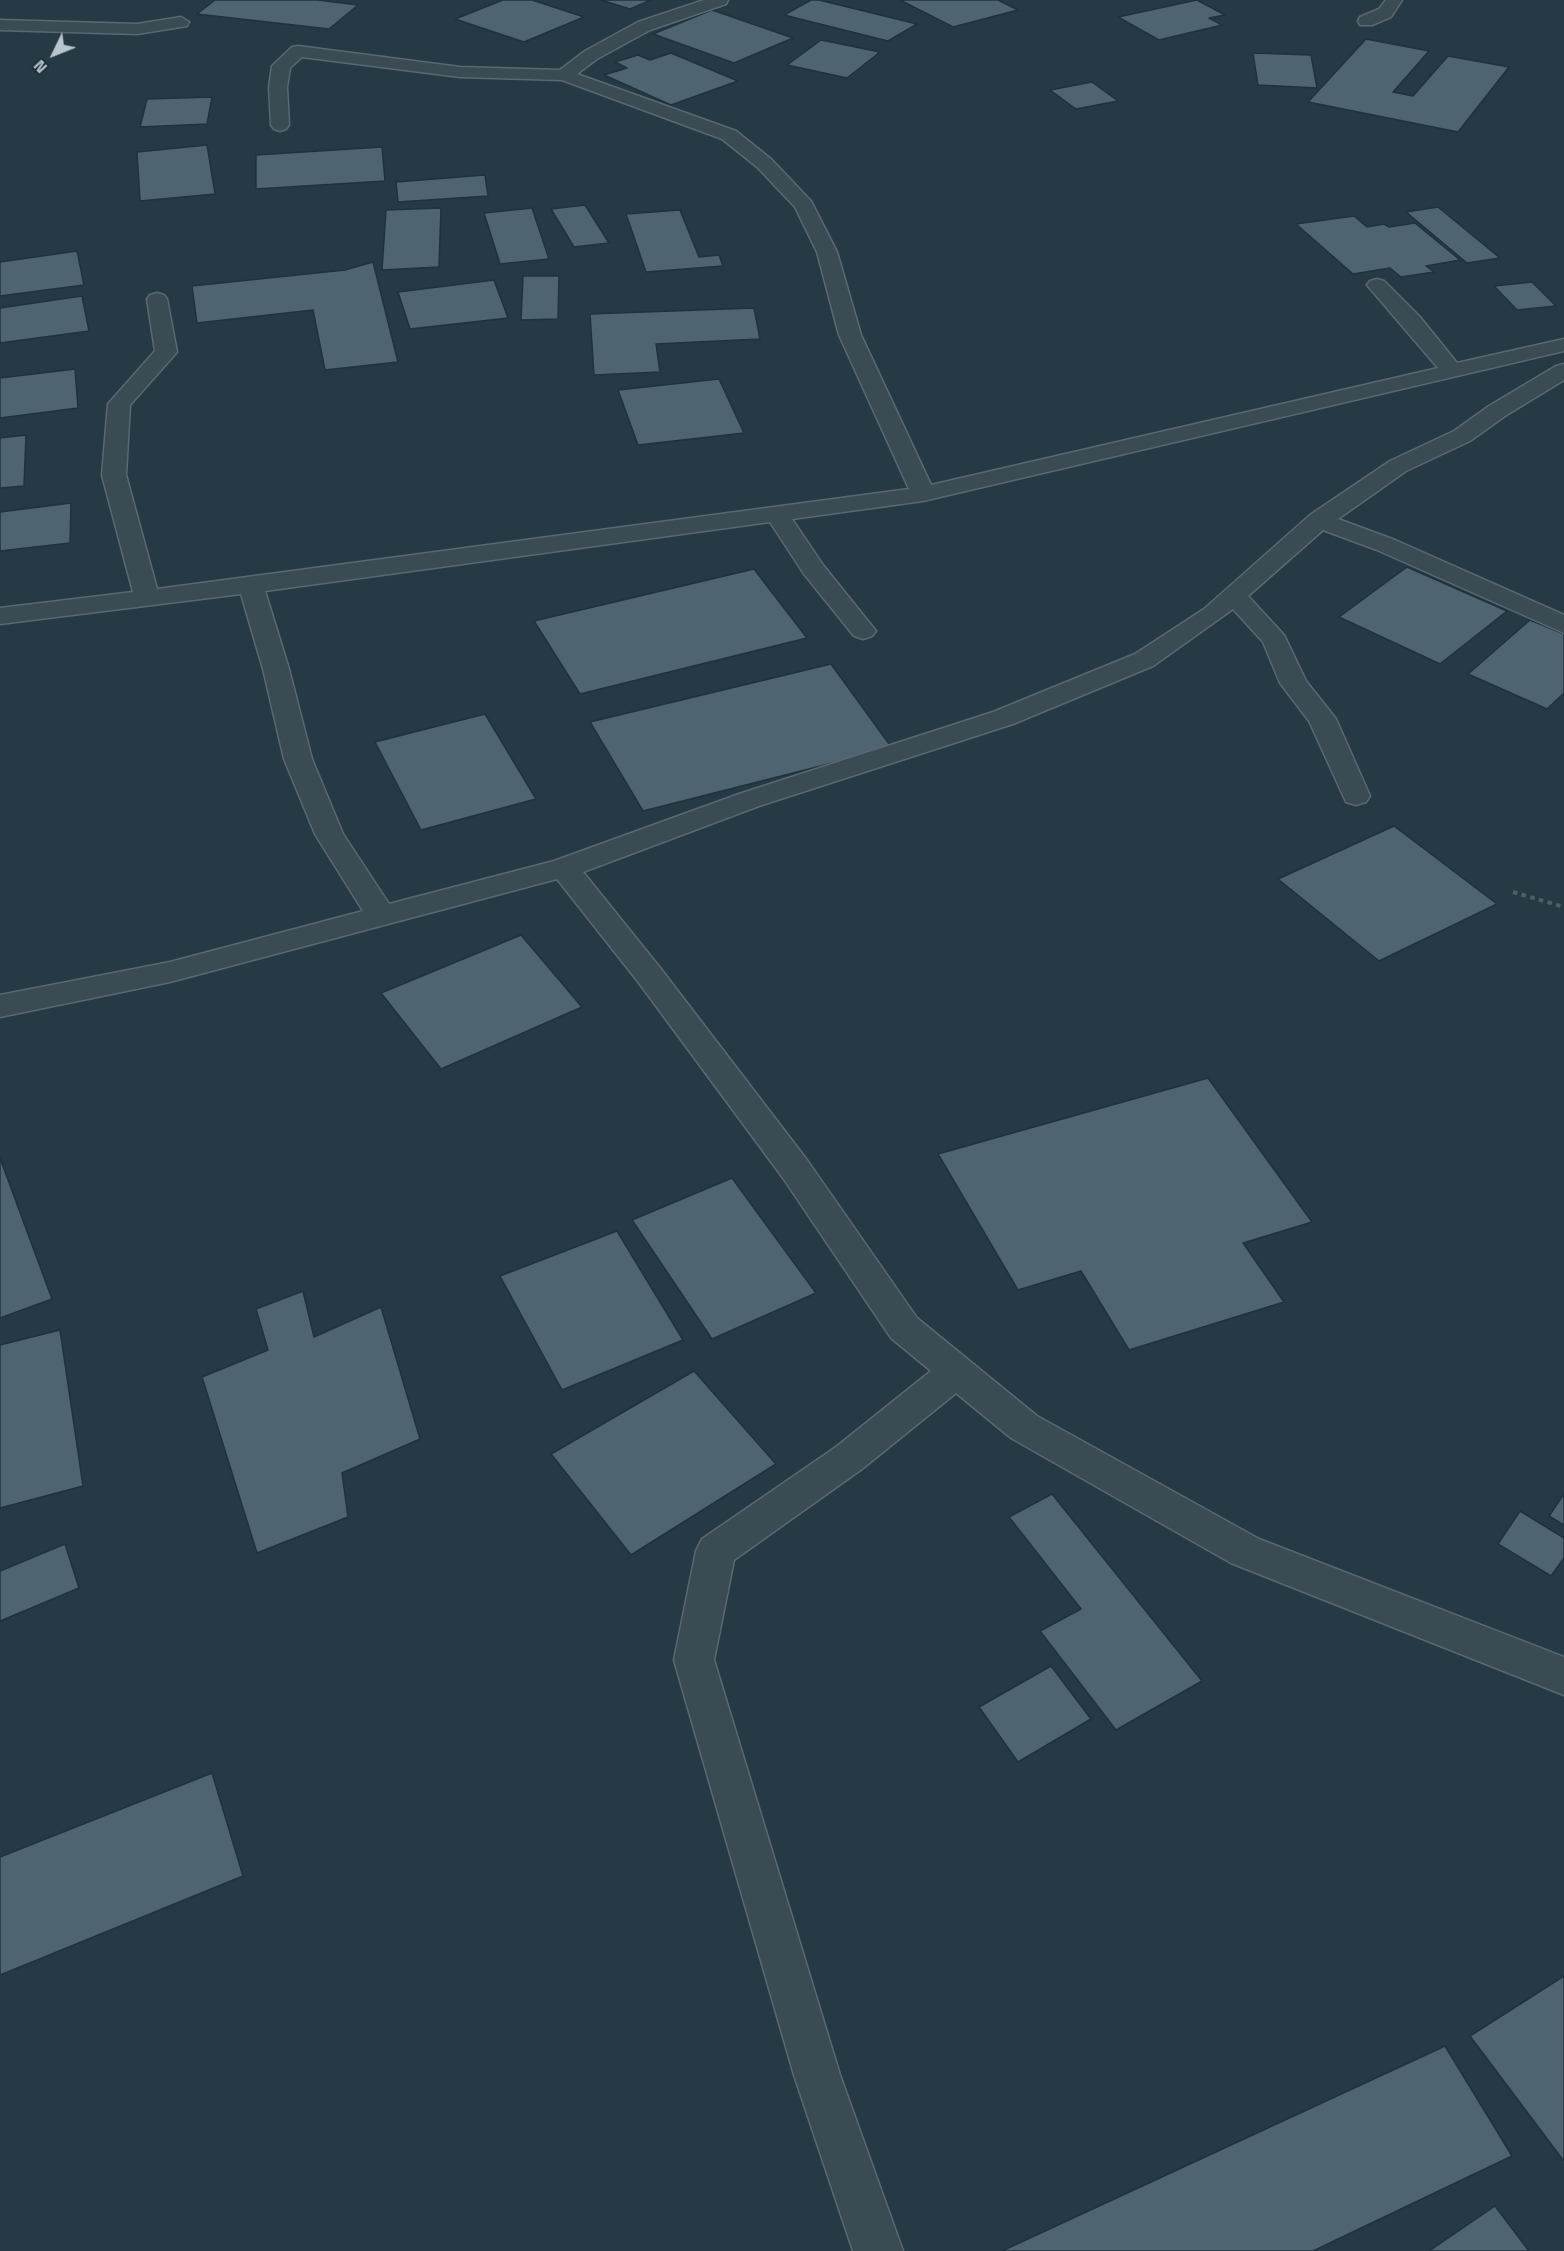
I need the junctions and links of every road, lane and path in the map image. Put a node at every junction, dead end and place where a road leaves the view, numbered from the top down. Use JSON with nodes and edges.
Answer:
{"nodes":[{"id":1,"x":720,"y":0,"type":"edge"},
{"id":2,"x":1394,"y":0,"type":"edge"},
{"id":3,"x":1366,"y":21,"type":"dead end"},
{"id":4,"x":181,"y":22,"type":"dead end"},
{"id":5,"x":0,"y":26,"type":"edge"},
{"id":6,"x":564,"y":75,"type":"junction"},
{"id":7,"x":280,"y":125,"type":"dead end"},
{"id":8,"x":1377,"y":285,"type":"dead end"},
{"id":9,"x":157,"y":299,"type":"dead end"},
{"id":10,"x":1564,"y":345,"type":"edge"},
{"id":11,"x":1452,"y":371,"type":"junction"},
{"id":12,"x":1564,"y":371,"type":"edge"},
{"id":13,"x":923,"y":494,"type":"junction"},
{"id":14,"x":777,"y":514,"type":"junction"},
{"id":15,"x":1319,"y":520,"type":"junction"},
{"id":16,"x":251,"y":585,"type":"junction"},
{"id":17,"x":1234,"y":595,"type":"junction"},
{"id":18,"x":147,"y":598,"type":"junction"},
{"id":19,"x":0,"y":616,"type":"edge"},
{"id":20,"x":1564,"y":625,"type":"edge"},
{"id":21,"x":863,"y":631,"type":"dead end"},
{"id":22,"x":1356,"y":796,"type":"dead end"},
{"id":23,"x":564,"y":868,"type":"junction"},
{"id":24,"x":1513,"y":892,"type":"dead end"},
{"id":25,"x":1564,"y":907,"type":"edge"},
{"id":26,"x":381,"y":916,"type":"junction"},
{"id":27,"x":0,"y":1006,"type":"edge"},
{"id":28,"x":957,"y":1371,"type":"junction"},
{"id":29,"x":1564,"y":1676,"type":"edge"},
{"id":30,"x":878,"y":2251,"type":"edge"}],
"edges":[{"from":1,"to":6,"type":"street"},
{"from":2,"to":3,"type":"street"},
{"from":4,"to":5,"type":"street"},
{"from":6,"to":7,"type":"street"},
{"from":6,"to":13,"type":"street"},
{"from":8,"to":11,"type":"street"},
{"from":9,"to":18,"type":"street"},
{"from":10,"to":11,"type":"street"},
{"from":11,"to":13,"type":"street"},
{"from":12,"to":15,"type":"street"},
{"from":13,"to":14,"type":"street"},
{"from":14,"to":16,"type":"street"},
{"from":14,"to":21,"type":"street"},
{"from":15,"to":17,"type":"street"},
{"from":15,"to":20,"type":"street"},
{"from":16,"to":18,"type":"street"},
{"from":16,"to":26,"type":"street"},
{"from":17,"to":22,"type":"street"},
{"from":17,"to":23,"type":"street"},
{"from":18,"to":19,"type":"street"},
{"from":23,"to":26,"type":"street"},
{"from":23,"to":28,"type":"street"},
{"from":24,"to":25,"type":"path"},
{"from":26,"to":27,"type":"street"},
{"from":28,"to":29,"type":"street"},
{"from":28,"to":30,"type":"street"}]}
